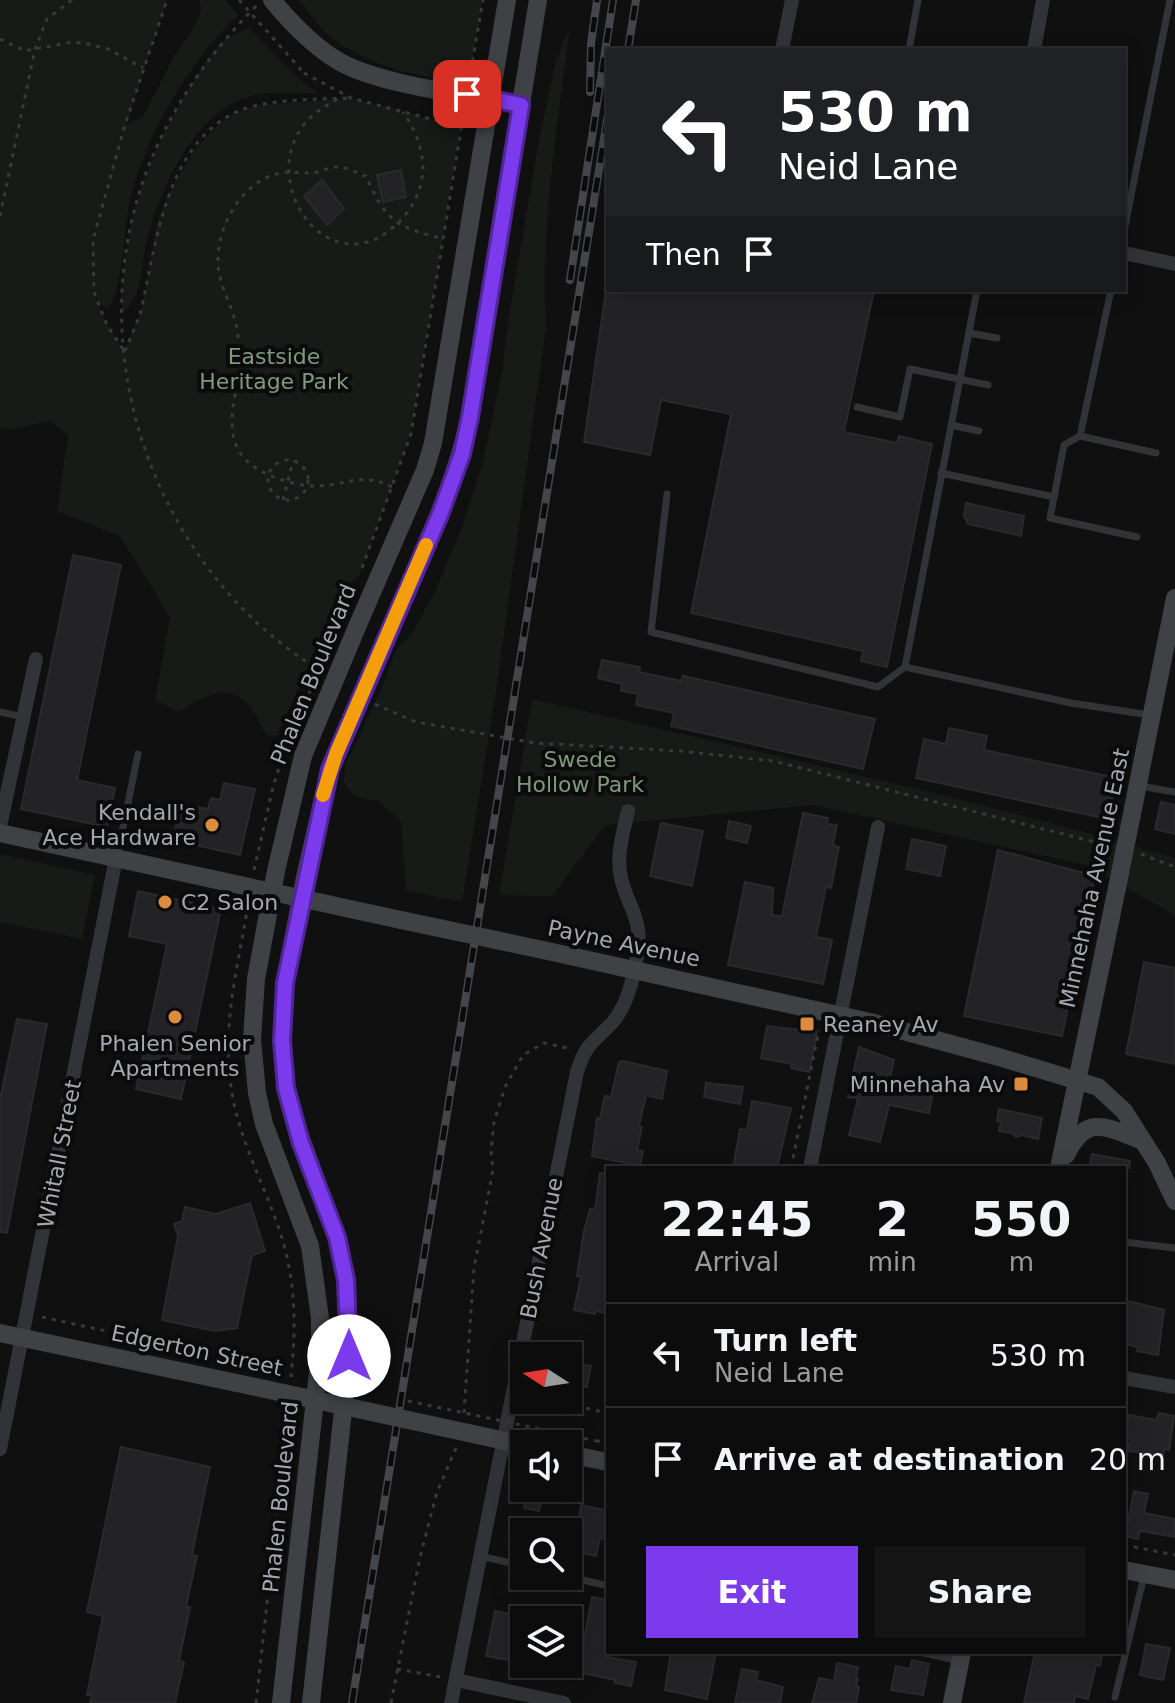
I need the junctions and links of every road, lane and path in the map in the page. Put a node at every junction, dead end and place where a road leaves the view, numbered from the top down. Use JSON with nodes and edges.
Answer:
{"nodes":[{"id":1,"x":72,"y":0,"type":"edge"},
{"id":2,"x":167,"y":0,"type":"edge"},
{"id":3,"x":239,"y":0,"type":"edge"},
{"id":4,"x":263,"y":0,"type":"edge"},
{"id":5,"x":272,"y":0,"type":"edge"},
{"id":6,"x":483,"y":0,"type":"edge"},
{"id":7,"x":507,"y":0,"type":"edge"},
{"id":8,"x":538,"y":0,"type":"edge"},
{"id":9,"x":792,"y":0,"type":"edge"},
{"id":10,"x":918,"y":0,"type":"edge"},
{"id":11,"x":1043,"y":0,"type":"edge"},
{"id":12,"x":1170,"y":0,"type":"edge"},
{"id":13,"x":0,"y":39,"type":"edge"},
{"id":14,"x":782,"y":48,"type":"edge"},
{"id":15,"x":909,"y":48,"type":"edge"},
{"id":16,"x":1034,"y":48,"type":"edge"},
{"id":17,"x":35,"y":49,"type":"junction"},
{"id":18,"x":144,"y":68,"type":"junction"},
{"id":19,"x":467,"y":94,"type":"junction"},
{"id":20,"x":351,"y":98,"type":"junction"},
{"id":21,"x":339,"y":99,"type":"junction"},
{"id":22,"x":491,"y":99,"type":"junction"},
{"id":23,"x":521,"y":105,"type":"junction"},
{"id":24,"x":403,"y":112,"type":"junction"},
{"id":25,"x":461,"y":127,"type":"junction"},
{"id":26,"x":288,"y":172,"type":"junction"},
{"id":27,"x":0,"y":216,"type":"edge"},
{"id":28,"x":1126,"y":221,"type":"edge"},
{"id":29,"x":444,"y":239,"type":"junction"},
{"id":30,"x":1126,"y":253,"type":"edge"},
{"id":31,"x":1175,"y":264,"type":"edge"},
{"id":32,"x":977,"y":292,"type":"edge"},
{"id":33,"x":1111,"y":292,"type":"edge"},
{"id":34,"x":969,"y":333,"type":"junction"},
{"id":35,"x":997,"y":338,"type":"dead end"},
{"id":36,"x":125,"y":352,"type":"junction"},
{"id":37,"x":960,"y":379,"type":"junction"},
{"id":38,"x":988,"y":385,"type":"dead end"},
{"id":39,"x":857,"y":407,"type":"dead end"},
{"id":40,"x":951,"y":425,"type":"junction"},
{"id":41,"x":979,"y":431,"type":"dead end"},
{"id":42,"x":1080,"y":436,"type":"junction"},
{"id":43,"x":1156,"y":453,"type":"dead end"},
{"id":44,"x":293,"y":461,"type":"junction"},
{"id":45,"x":941,"y":473,"type":"junction"},
{"id":46,"x":307,"y":485,"type":"junction"},
{"id":47,"x":392,"y":487,"type":"junction"},
{"id":48,"x":667,"y":494,"type":"dead end"},
{"id":49,"x":1054,"y":497,"type":"junction"},
{"id":50,"x":283,"y":500,"type":"junction"},
{"id":51,"x":1137,"y":537,"type":"dead end"},
{"id":52,"x":360,"y":574,"type":"dead end"},
{"id":53,"x":1174,"y":604,"type":"edge"},
{"id":54,"x":328,"y":648,"type":"dead end"},
{"id":55,"x":36,"y":659,"type":"dead end"},
{"id":56,"x":905,"y":667,"type":"junction"},
{"id":57,"x":322,"y":671,"type":"dead end"},
{"id":58,"x":368,"y":699,"type":"dead end"},
{"id":59,"x":0,"y":712,"type":"edge"},
{"id":60,"x":1152,"y":716,"type":"junction"},
{"id":61,"x":23,"y":717,"type":"junction"},
{"id":62,"x":294,"y":753,"type":"junction"},
{"id":63,"x":138,"y":754,"type":"dead end"},
{"id":64,"x":1138,"y":786,"type":"junction"},
{"id":65,"x":1175,"y":792,"type":"edge"},
{"id":66,"x":628,"y":811,"type":"dead end"},
{"id":67,"x":0,"y":826,"type":"edge"},
{"id":68,"x":878,"y":827,"type":"dead end"},
{"id":69,"x":0,"y":833,"type":"edge"},
{"id":70,"x":1122,"y":849,"type":"dead end"},
{"id":71,"x":1138,"y":853,"type":"dead end"},
{"id":72,"x":116,"y":858,"type":"junction"},
{"id":73,"x":1175,"y":867,"type":"edge"},
{"id":74,"x":251,"y":888,"type":"junction"},
{"id":75,"x":272,"y":892,"type":"junction"},
{"id":76,"x":301,"y":898,"type":"junction"},
{"id":77,"x":635,"y":970,"type":"junction"},
{"id":78,"x":841,"y":1015,"type":"junction"},
{"id":79,"x":819,"y":1030,"type":"dead end"},
{"id":80,"x":584,"y":1052,"type":"junction"},
{"id":81,"x":1078,"y":1079,"type":"junction"},
{"id":82,"x":1141,"y":1140,"type":"junction"},
{"id":83,"x":791,"y":1166,"type":"edge"},
{"id":84,"x":810,"y":1166,"type":"edge"},
{"id":85,"x":1059,"y":1166,"type":"edge"},
{"id":86,"x":1060,"y":1166,"type":"edge"},
{"id":87,"x":1175,"y":1201,"type":"edge"},
{"id":88,"x":1126,"y":1242,"type":"edge"},
{"id":89,"x":1175,"y":1248,"type":"edge"},
{"id":90,"x":28,"y":1314,"type":"junction"},
{"id":91,"x":0,"y":1333,"type":"edge"},
{"id":92,"x":22,"y":1338,"type":"junction"},
{"id":93,"x":282,"y":1374,"type":"dead end"},
{"id":94,"x":297,"y":1377,"type":"dead end"},
{"id":95,"x":1126,"y":1378,"type":"edge"},
{"id":96,"x":266,"y":1380,"type":"junction"},
{"id":97,"x":1175,"y":1387,"type":"edge"},
{"id":98,"x":290,"y":1389,"type":"dead end"},
{"id":99,"x":402,"y":1399,"type":"dead end"},
{"id":100,"x":288,"y":1404,"type":"dead end"},
{"id":101,"x":582,"y":1407,"type":"edge"},
{"id":102,"x":606,"y":1413,"type":"edge"},
{"id":103,"x":463,"y":1418,"type":"dead end"},
{"id":104,"x":459,"y":1440,"type":"dead end"},
{"id":105,"x":510,"y":1441,"type":"edge"},
{"id":106,"x":606,"y":1441,"type":"edge"},
{"id":107,"x":0,"y":1449,"type":"edge"},
{"id":108,"x":582,"y":1457,"type":"edge"},
{"id":109,"x":606,"y":1462,"type":"edge"},
{"id":110,"x":1126,"y":1545,"type":"edge"},
{"id":111,"x":1175,"y":1555,"type":"edge"},
{"id":112,"x":480,"y":1556,"type":"junction"},
{"id":113,"x":510,"y":1563,"type":"edge"},
{"id":114,"x":1126,"y":1570,"type":"edge"},
{"id":115,"x":1145,"y":1574,"type":"junction"},
{"id":116,"x":582,"y":1580,"type":"edge"},
{"id":117,"x":1175,"y":1580,"type":"edge"},
{"id":118,"x":606,"y":1586,"type":"edge"},
{"id":119,"x":1126,"y":1652,"type":"edge"},
{"id":120,"x":940,"y":1654,"type":"edge"},
{"id":121,"x":1125,"y":1654,"type":"edge"},
{"id":122,"x":961,"y":1656,"type":"edge"},
{"id":123,"x":397,"y":1669,"type":"junction"},
{"id":124,"x":456,"y":1680,"type":"junction"},
{"id":125,"x":1115,"y":1697,"type":"dead end"},
{"id":126,"x":256,"y":1703,"type":"edge"},
{"id":127,"x":281,"y":1703,"type":"edge"},
{"id":128,"x":311,"y":1703,"type":"edge"},
{"id":129,"x":391,"y":1703,"type":"edge"},
{"id":130,"x":451,"y":1703,"type":"edge"},
{"id":131,"x":564,"y":1703,"type":"edge"},
{"id":132,"x":952,"y":1703,"type":"edge"}],
"edges":[{"from":1,"to":17,"type":"path"},
{"from":2,"to":18,"type":"path"},
{"from":3,"to":20,"type":"path","bridge":true},
{"from":4,"to":36,"type":"path"},
{"from":5,"to":19,"type":"main road"},
{"from":6,"to":19,"type":"path"},
{"from":7,"to":22,"type":"main road","name":"Phalen Boulevard"},
{"from":8,"to":23,"type":"main road"},
{"from":9,"to":14,"type":"street"},
{"from":10,"to":15,"type":"lane"},
{"from":11,"to":16,"type":"street"},
{"from":12,"to":28,"type":"lane"},
{"from":13,"to":17,"type":"path"},
{"from":17,"to":18,"type":"path"},
{"from":17,"to":27,"type":"path"},
{"from":18,"to":36,"type":"path"},
{"from":19,"to":22,"type":"main road"},
{"from":19,"to":25,"type":"path"},
{"from":20,"to":21,"type":"path"},
{"from":20,"to":24,"type":"path"},
{"from":21,"to":26,"type":"path"},
{"from":21,"to":36,"type":"path"},
{"from":22,"to":23,"type":"main road"},
{"from":22,"to":62,"type":"main road","name":"Phalen Boulevard","bridge":true},
{"from":23,"to":76,"type":"main road","bridge":true},
{"from":24,"to":25,"type":"path"},
{"from":24,"to":26,"type":"path"},
{"from":25,"to":29,"type":"path"},
{"from":26,"to":29,"type":"path"},
{"from":26,"to":46,"type":"path"},
{"from":29,"to":47,"type":"path"},
{"from":30,"to":31,"type":"street"},
{"from":32,"to":34,"type":"lane"},
{"from":33,"to":42,"type":"lane"},
{"from":34,"to":35,"type":"lane"},
{"from":34,"to":37,"type":"lane"},
{"from":36,"to":57,"type":"path"},
{"from":37,"to":38,"type":"lane"},
{"from":37,"to":39,"type":"lane"},
{"from":37,"to":40,"type":"lane"},
{"from":40,"to":41,"type":"lane"},
{"from":40,"to":45,"type":"lane"},
{"from":42,"to":43,"type":"lane"},
{"from":42,"to":49,"type":"lane"},
{"from":44,"to":46,"type":"path"},
{"from":44,"to":50,"type":"path"},
{"from":44,"to":50,"type":"path"},
{"from":45,"to":49,"type":"lane"},
{"from":45,"to":56,"type":"lane"},
{"from":46,"to":47,"type":"path"},
{"from":46,"to":50,"type":"path"},
{"from":47,"to":52,"type":"path"},
{"from":48,"to":56,"type":"lane"},
{"from":49,"to":51,"type":"lane"},
{"from":53,"to":60,"type":"main road","name":"Minnehaha Avenue East"},
{"from":54,"to":62,"type":"path","bridge":true},
{"from":55,"to":61,"type":"street"},
{"from":56,"to":60,"type":"lane"},
{"from":58,"to":70,"type":"path"},
{"from":59,"to":61,"type":"lane"},
{"from":60,"to":64,"type":"main road","name":"Minnehaha Avenue East"},
{"from":61,"to":67,"type":"street"},
{"from":62,"to":74,"type":"path"},
{"from":62,"to":75,"type":"main road","name":"Phalen Boulevard"},
{"from":63,"to":72,"type":"lane"},
{"from":64,"to":65,"type":"lane"},
{"from":64,"to":81,"type":"main road","name":"Minnehaha Avenue East","bridge":true},
{"from":66,"to":77,"type":"street","name":"Bush Avenue"},
{"from":68,"to":78,"type":"street"},
{"from":69,"to":72,"type":"main road","name":"Payne Avenue"},
{"from":71,"to":73,"type":"path"},
{"from":72,"to":74,"type":"main road","name":"Payne Avenue"},
{"from":72,"to":90,"type":"street","name":"Whitall Street"},
{"from":74,"to":75,"type":"main road","name":"Payne Avenue"},
{"from":74,"to":98,"type":"path"},
{"from":75,"to":76,"type":"main road","name":"Payne Avenue"},
{"from":75,"to":127,"type":"main road","name":"Phalen Boulevard"},
{"from":76,"to":77,"type":"main road","name":"Payne Avenue","bridge":true},
{"from":76,"to":128,"type":"main road"},
{"from":77,"to":78,"type":"main road","name":"Payne Avenue"},
{"from":77,"to":80,"type":"street","name":"Bush Avenue"},
{"from":78,"to":81,"type":"main road","name":"Payne Avenue"},
{"from":78,"to":84,"type":"street"},
{"from":79,"to":83,"type":"path"},
{"from":80,"to":103,"type":"path"},
{"from":80,"to":112,"type":"street","name":"Bush Avenue"},
{"from":81,"to":82,"type":"main road","name":"Payne Avenue"},
{"from":81,"to":85,"type":"main road","name":"Minnehaha Avenue East"},
{"from":82,"to":86,"type":"main road"},
{"from":82,"to":87,"type":"main road","name":"Payne Avenue"},
{"from":88,"to":89,"type":"lane"},
{"from":90,"to":92,"type":"street","name":"Whitall Street"},
{"from":90,"to":96,"type":"path"},
{"from":91,"to":92,"type":"main road","name":"Edgerton Street"},
{"from":92,"to":96,"type":"main road","name":"Edgerton Street"},
{"from":92,"to":107,"type":"street","name":"Whitall Street"},
{"from":93,"to":94,"type":"path"},
{"from":95,"to":97,"type":"street"},
{"from":96,"to":105,"type":"main road","name":"Edgerton Street","bridge":true},
{"from":99,"to":106,"type":"path","bridge":true},
{"from":100,"to":126,"type":"path"},
{"from":101,"to":102,"type":"path"},
{"from":104,"to":123,"type":"path"},
{"from":108,"to":109,"type":"main road"},
{"from":110,"to":111,"type":"path"},
{"from":112,"to":113,"type":"lane"},
{"from":112,"to":124,"type":"street","name":"Bush Avenue"},
{"from":114,"to":115,"type":"main road"},
{"from":115,"to":117,"type":"main road"},
{"from":115,"to":119,"type":"lane"},
{"from":116,"to":118,"type":"lane"},
{"from":120,"to":122,"type":"lane"},
{"from":121,"to":125,"type":"lane"},
{"from":122,"to":132,"type":"main road"},
{"from":123,"to":124,"type":"path"},
{"from":123,"to":129,"type":"path"},
{"from":124,"to":130,"type":"street","name":"Bush Avenue"},
{"from":124,"to":131,"type":"street"}]}
